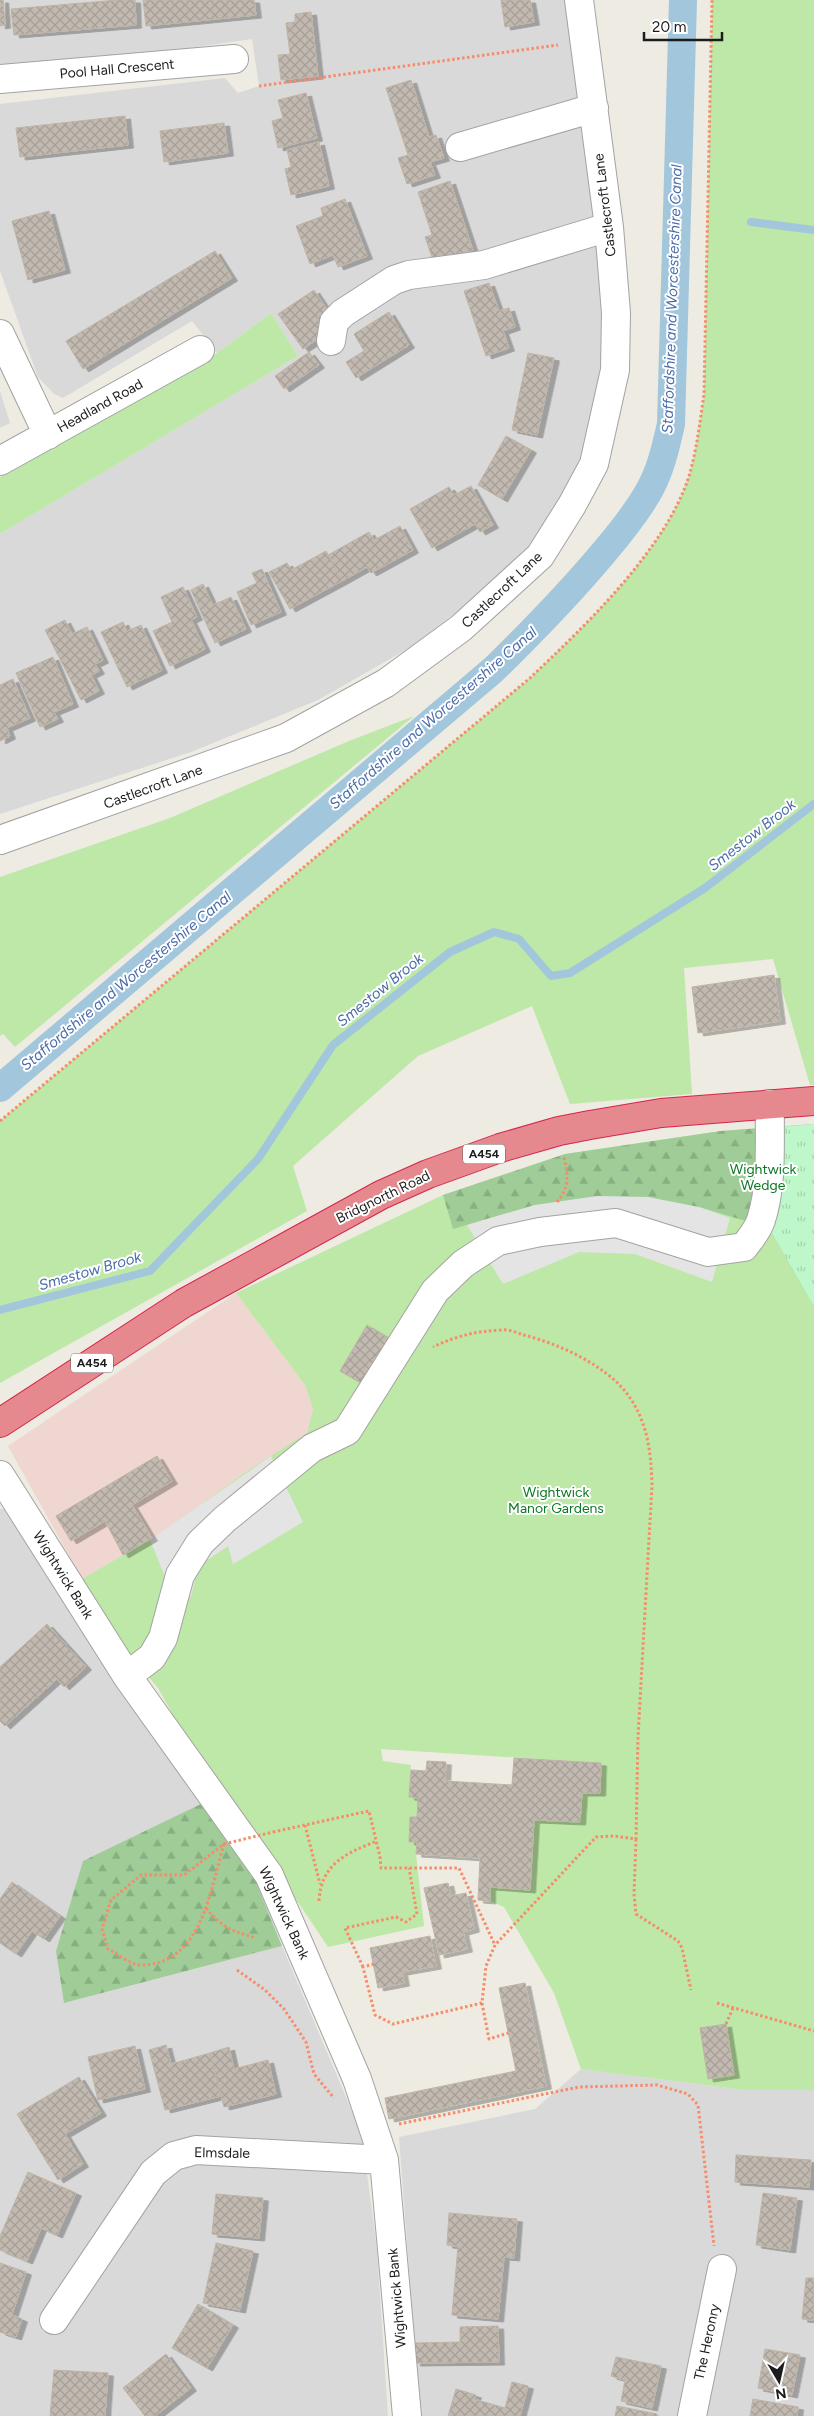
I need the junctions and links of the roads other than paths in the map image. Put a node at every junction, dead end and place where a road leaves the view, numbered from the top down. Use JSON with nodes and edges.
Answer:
{"nodes":[{"id":1,"x":579,"y":0,"type":"edge"},
{"id":2,"x":234,"y":59,"type":"dead end"},
{"id":3,"x":0,"y":79,"type":"edge"},
{"id":4,"x":594,"y":108,"type":"junction"},
{"id":5,"x":460,"y":147,"type":"dead end"},
{"id":6,"x":609,"y":228,"type":"junction"},
{"id":7,"x":0,"y":334,"type":"edge"},
{"id":8,"x":331,"y":341,"type":"dead end"},
{"id":9,"x":200,"y":350,"type":"dead end"},
{"id":10,"x":48,"y":435,"type":"junction"},
{"id":11,"x":0,"y":461,"type":"edge"},
{"id":12,"x":0,"y":840,"type":"edge"},
{"id":13,"x":814,"y":1100,"type":"edge"},
{"id":14,"x":770,"y":1104,"type":"junction"},
{"id":15,"x":0,"y":1423,"type":"edge"},
{"id":16,"x":0,"y":1474,"type":"edge"},
{"id":17,"x":127,"y":1676,"type":"junction"},
{"id":18,"x":384,"y":2160,"type":"junction"},
{"id":19,"x":720,"y":2277,"type":"road end"},
{"id":20,"x":54,"y":2320,"type":"dead end"},
{"id":21,"x":407,"y":2416,"type":"edge"},
{"id":22,"x":692,"y":2416,"type":"edge"}],
"edges":[{"from":1,"to":4,"type":"street","name":"Castlecroft Lane"},
{"from":2,"to":3,"type":"street","name":"Pool Hall Crescent"},
{"from":4,"to":5,"type":"street"},
{"from":4,"to":6,"type":"street","name":"Castlecroft Lane"},
{"from":6,"to":8,"type":"street"},
{"from":6,"to":12,"type":"street","name":"Castlecroft Lane"},
{"from":7,"to":10,"type":"street"},
{"from":9,"to":10,"type":"street","name":"Headland Road"},
{"from":10,"to":11,"type":"street","name":"Headland Road"},
{"from":13,"to":14,"type":"highway","name":"Bridgnorth Road","number":"A454"},
{"from":14,"to":15,"type":"highway","name":"Bridgnorth Road","number":"A454"},
{"from":14,"to":17,"type":"street"},
{"from":16,"to":17,"type":"street","name":"Wightwick Bank"},
{"from":17,"to":18,"type":"street","name":"Wightwick Bank"},
{"from":18,"to":20,"type":"street","name":"Elmsdale"},
{"from":18,"to":21,"type":"street","name":"Wightwick Bank"},
{"from":19,"to":22,"type":"street","name":"The Heronry"}]}
